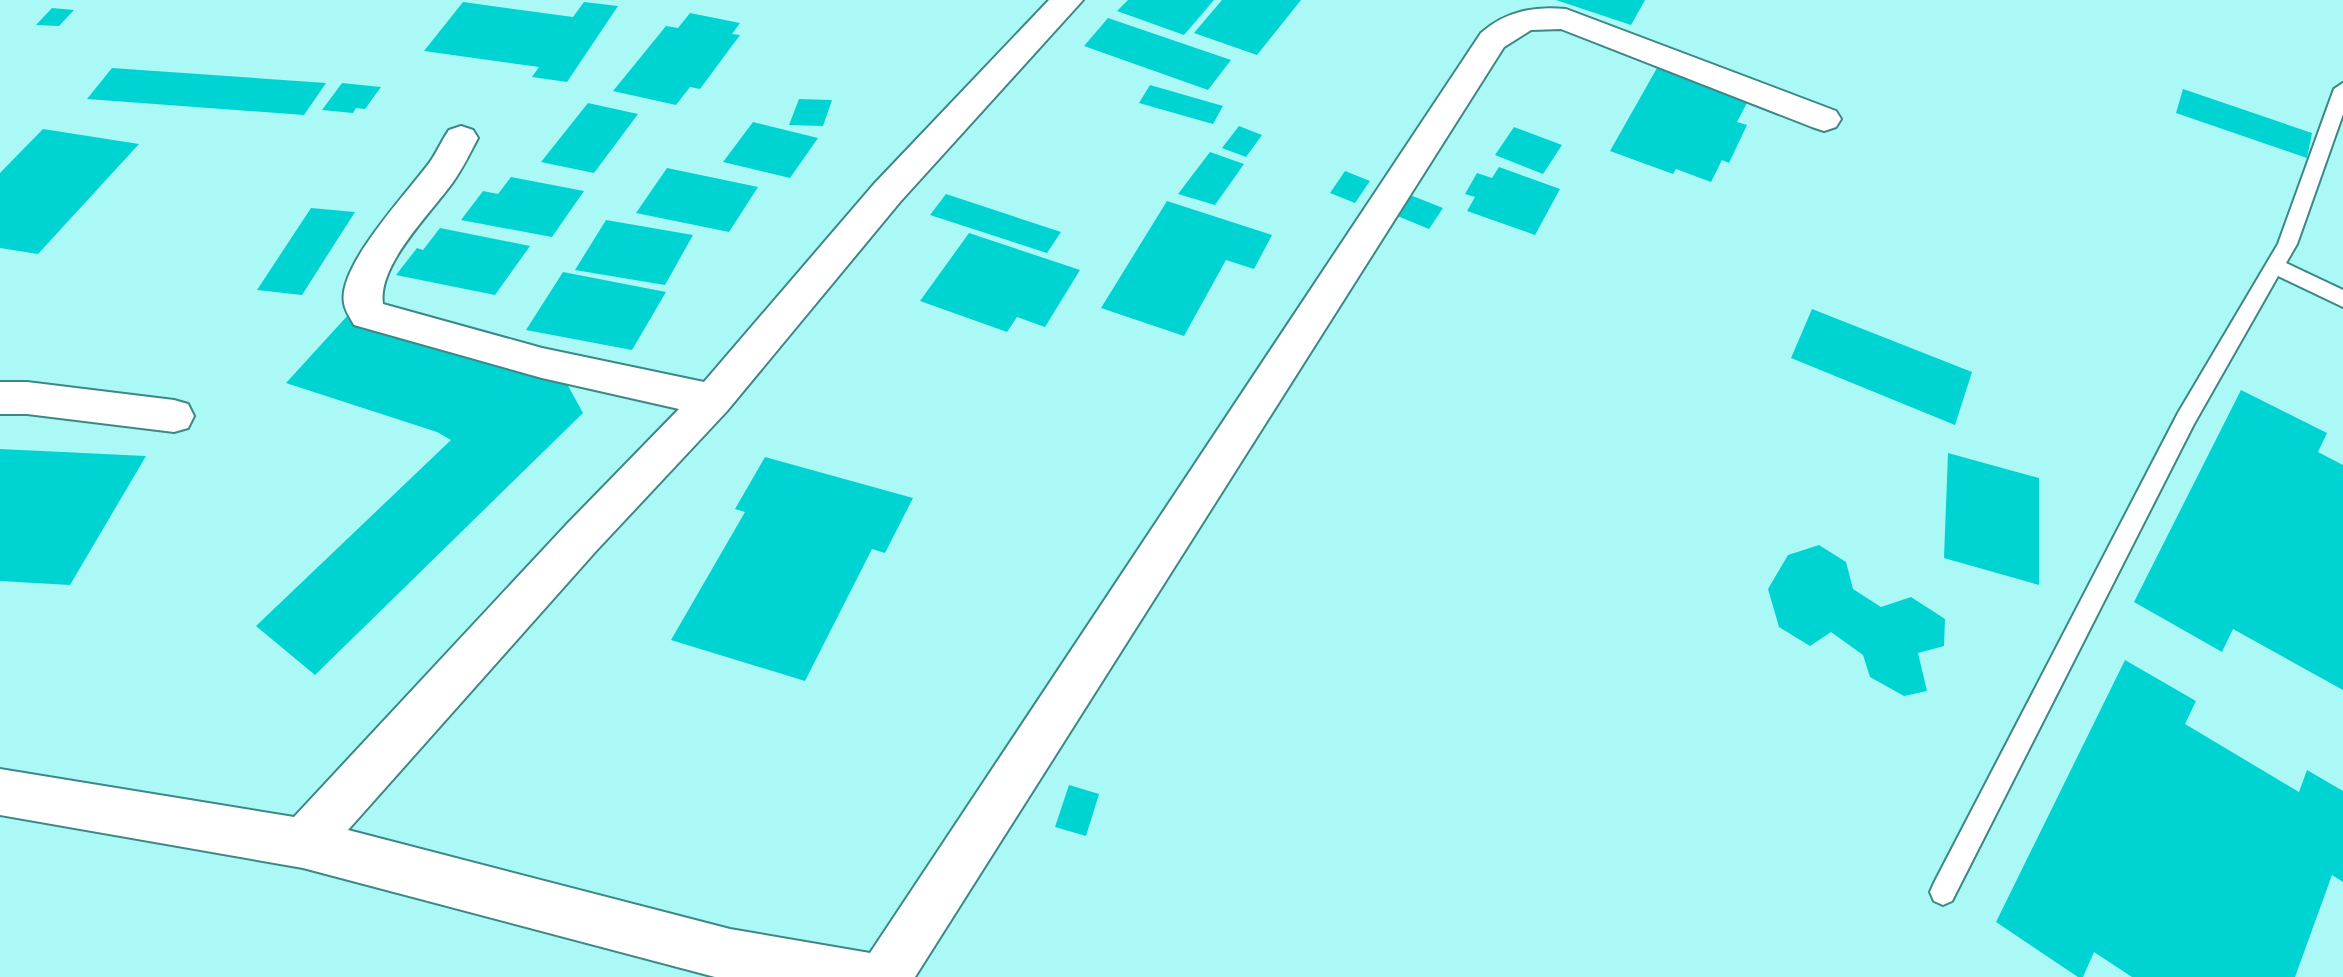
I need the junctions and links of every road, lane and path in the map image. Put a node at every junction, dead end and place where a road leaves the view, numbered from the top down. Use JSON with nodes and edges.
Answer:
{"nodes":[{"id":1,"x":1067,"y":0,"type":"edge"},
{"id":2,"x":2343,"y":89,"type":"edge"},
{"id":3,"x":1824,"y":119,"type":"dead end"},
{"id":4,"x":461,"y":138,"type":"dead end"},
{"id":5,"x":2275,"y":266,"type":"junction"},
{"id":6,"x":2343,"y":299,"type":"edge"},
{"id":7,"x":0,"y":398,"type":"edge"},
{"id":8,"x":713,"y":400,"type":"junction"},
{"id":9,"x":174,"y":416,"type":"dead end"},
{"id":10,"x":0,"y":792,"type":"edge"},
{"id":11,"x":303,"y":843,"type":"junction"},
{"id":12,"x":1943,"y":892,"type":"dead end"},
{"id":13,"x":865,"y":977,"type":"edge"},
{"id":14,"x":885,"y":977,"type":"edge"}],
"edges":[{"from":1,"to":8,"type":"street"},
{"from":2,"to":5,"type":"lane"},
{"from":3,"to":14,"type":"street"},
{"from":4,"to":8,"type":"street"},
{"from":5,"to":6,"type":"lane"},
{"from":5,"to":12,"type":"lane"},
{"from":7,"to":9,"type":"street"},
{"from":8,"to":11,"type":"street"},
{"from":10,"to":11,"type":"street"},
{"from":11,"to":13,"type":"street"}]}
